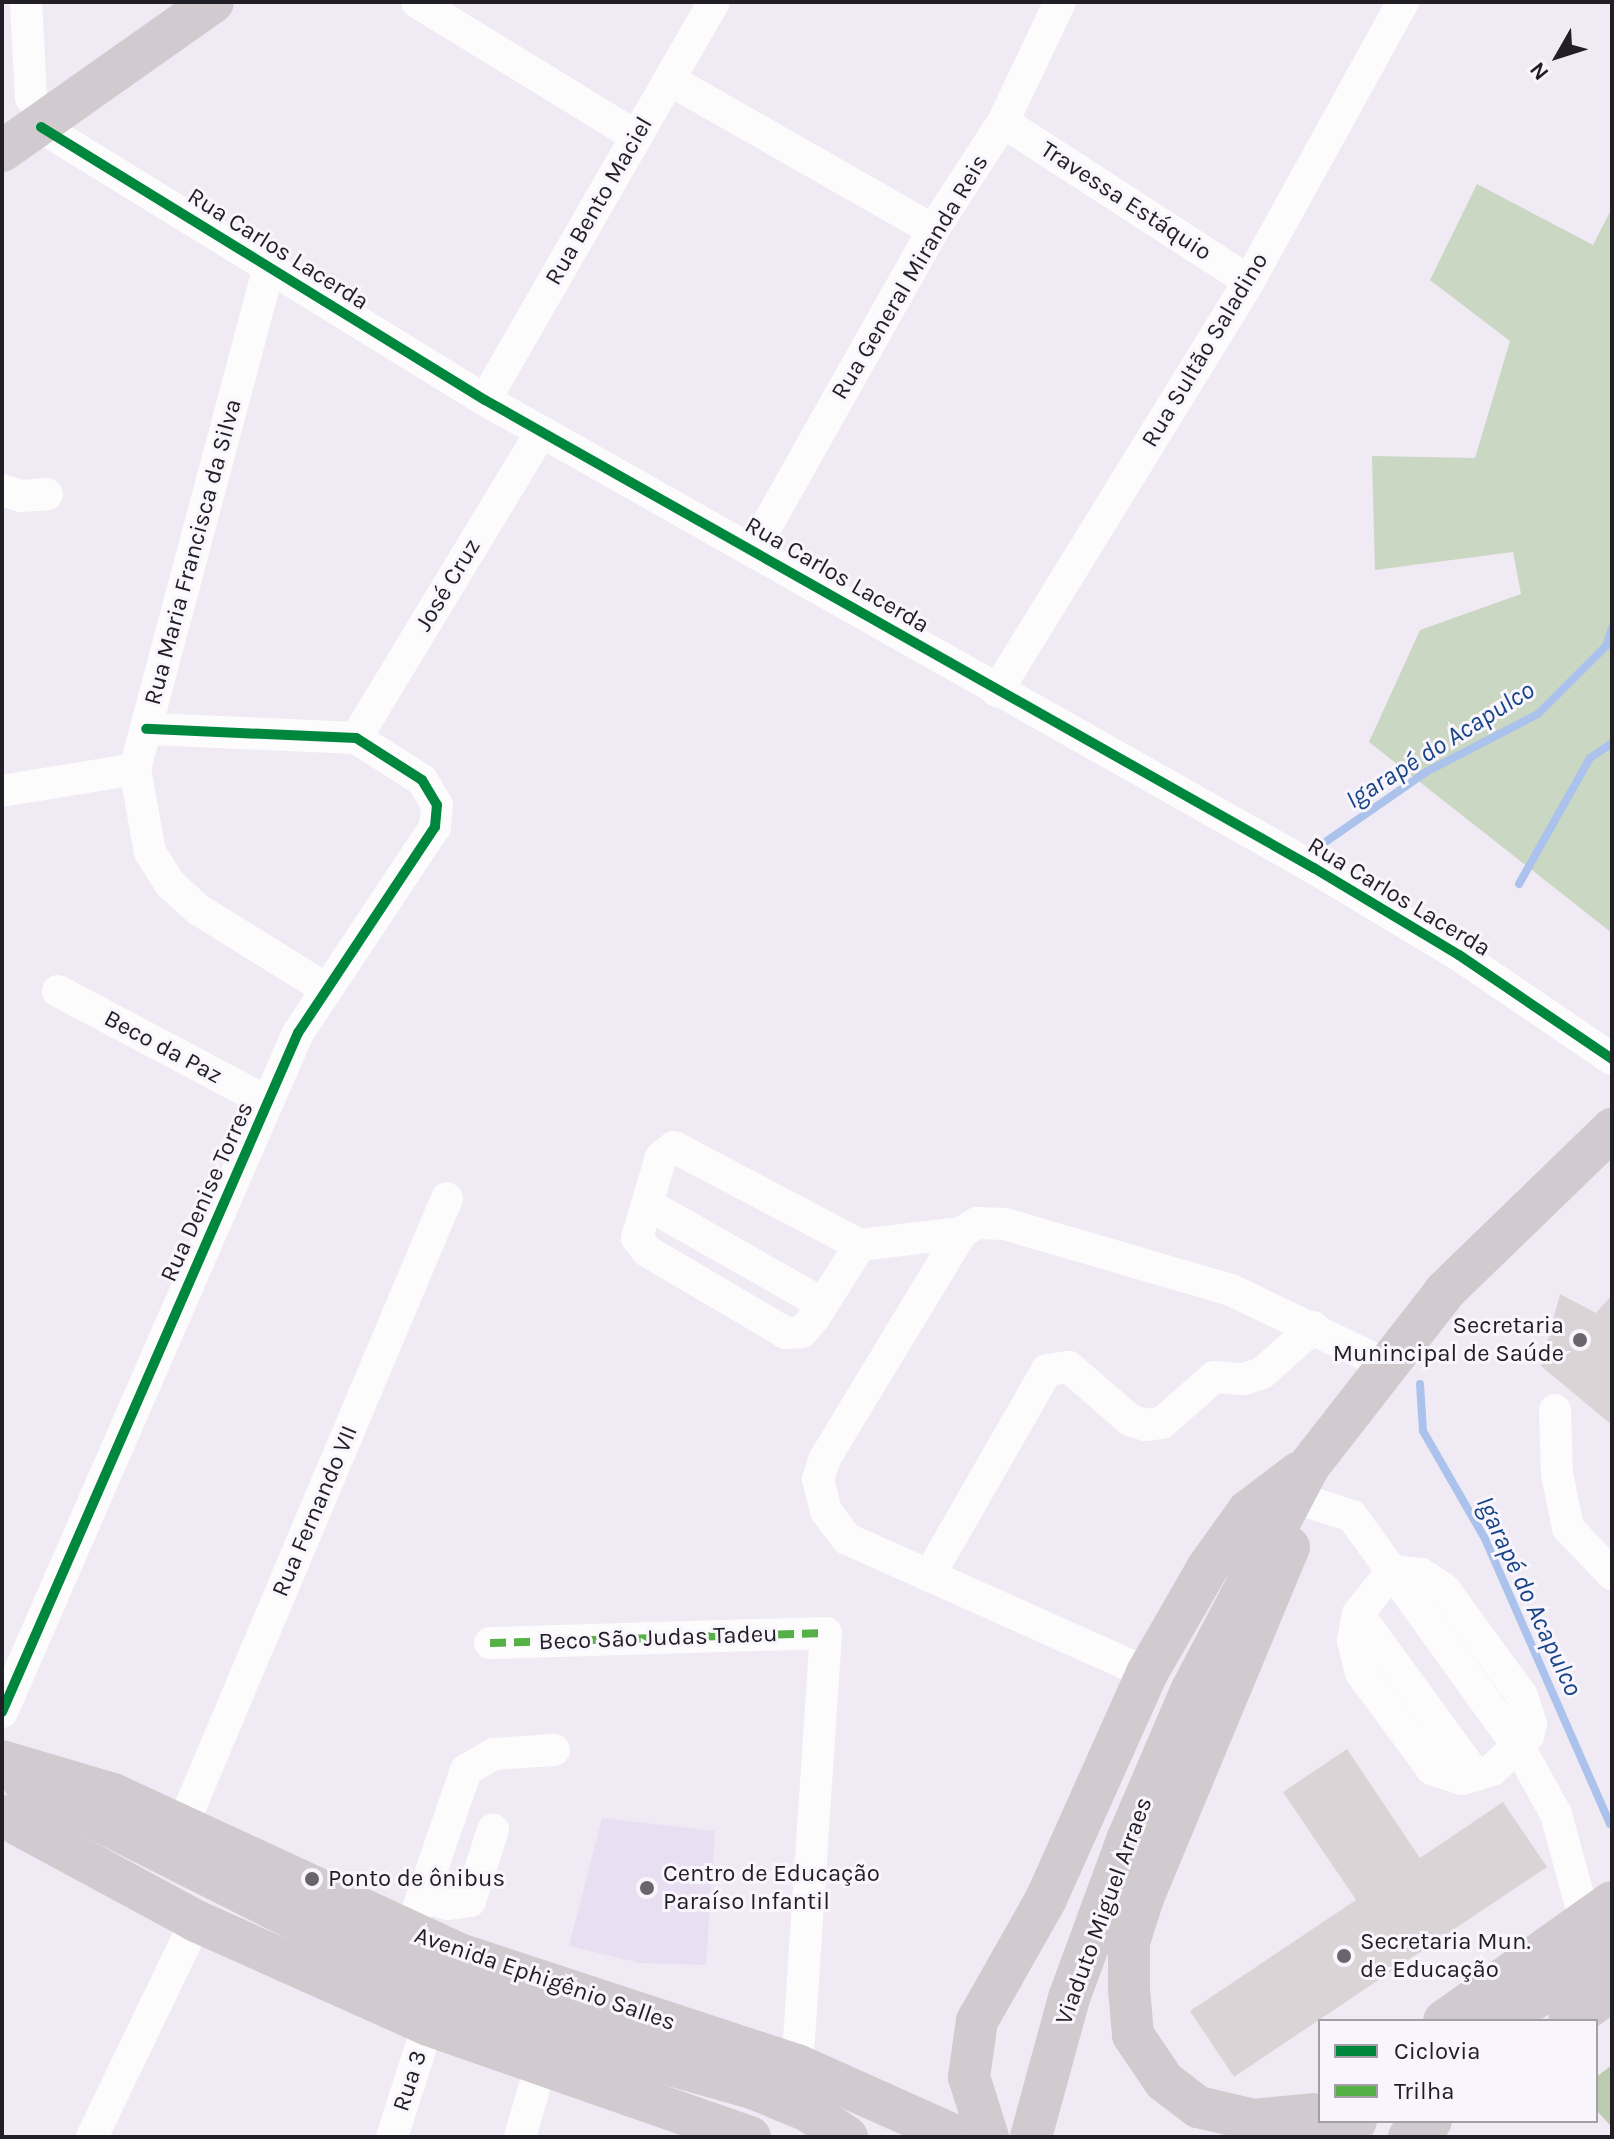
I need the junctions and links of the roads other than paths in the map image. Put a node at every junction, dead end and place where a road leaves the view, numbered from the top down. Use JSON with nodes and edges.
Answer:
{"nodes":[{"id":1,"x":26,"y":2,"type":"edge"},
{"id":2,"x":165,"y":2,"type":"edge"},
{"id":3,"x":213,"y":2,"type":"edge"},
{"id":4,"x":417,"y":2,"type":"edge"},
{"id":5,"x":714,"y":2,"type":"edge"},
{"id":6,"x":1060,"y":2,"type":"edge"},
{"id":7,"x":1403,"y":2,"type":"edge"},
{"id":8,"x":670,"y":80,"type":"junction"},
{"id":9,"x":25,"y":115,"type":"edge"},
{"id":10,"x":1003,"y":122,"type":"junction"},
{"id":11,"x":636,"y":136,"type":"junction"},
{"id":12,"x":2,"y":151,"type":"edge"},
{"id":13,"x":933,"y":230,"type":"junction"},
{"id":14,"x":269,"y":267,"type":"junction"},
{"id":15,"x":1249,"y":281,"type":"junction"},
{"id":16,"x":485,"y":400,"type":"junction"},
{"id":17,"x":541,"y":432,"type":"junction"},
{"id":18,"x":2,"y":490,"type":"edge"},
{"id":19,"x":47,"y":494,"type":"dead end"},
{"id":20,"x":754,"y":548,"type":"junction"},
{"id":21,"x":997,"y":691,"type":"junction"},
{"id":22,"x":146,"y":729,"type":"junction"},
{"id":23,"x":356,"y":738,"type":"junction"},
{"id":24,"x":135,"y":769,"type":"junction"},
{"id":25,"x":2,"y":791,"type":"edge"},
{"id":26,"x":325,"y":988,"type":"junction"},
{"id":27,"x":58,"y":991,"type":"dead end"},
{"id":28,"x":1612,"y":1059,"type":"edge"},
{"id":29,"x":268,"y":1102,"type":"junction"},
{"id":30,"x":1612,"y":1129,"type":"edge"},
{"id":31,"x":447,"y":1198,"type":"dead end"},
{"id":32,"x":647,"y":1204,"type":"junction"},
{"id":33,"x":961,"y":1233,"type":"junction"},
{"id":34,"x":860,"y":1245,"type":"junction"},
{"id":35,"x":823,"y":1304,"type":"junction"},
{"id":36,"x":1314,"y":1327,"type":"junction"},
{"id":37,"x":1385,"y":1364,"type":"junction"},
{"id":38,"x":1555,"y":1410,"type":"dead end"},
{"id":39,"x":1306,"y":1483,"type":"junction"},
{"id":40,"x":1392,"y":1571,"type":"junction"},
{"id":41,"x":1612,"y":1574,"type":"edge"},
{"id":42,"x":929,"y":1576,"type":"junction"},
{"id":43,"x":490,"y":1643,"type":"dead end"},
{"id":44,"x":1147,"y":1673,"type":"junction"},
{"id":45,"x":2,"y":1712,"type":"edge"},
{"id":46,"x":1520,"y":1749,"type":"junction"},
{"id":47,"x":554,"y":1750,"type":"dead end"},
{"id":48,"x":2,"y":1761,"type":"edge"},
{"id":49,"x":2,"y":1770,"type":"edge"},
{"id":50,"x":2,"y":1816,"type":"edge"},
{"id":51,"x":183,"y":1824,"type":"junction"},
{"id":52,"x":493,"y":1830,"type":"dead end"},
{"id":53,"x":418,"y":1914,"type":"junction"},
{"id":54,"x":196,"y":1921,"type":"junction"},
{"id":55,"x":1603,"y":1923,"type":"edge"},
{"id":56,"x":1612,"y":1990,"type":"edge"},
{"id":57,"x":1513,"y":2013,"type":"edge"},
{"id":58,"x":1447,"y":2019,"type":"edge"},
{"id":59,"x":1572,"y":2019,"type":"edge"},
{"id":60,"x":428,"y":2025,"type":"junction"},
{"id":61,"x":797,"y":2065,"type":"junction"},
{"id":62,"x":540,"y":2068,"type":"junction"},
{"id":63,"x":1428,"y":2123,"type":"edge"},
{"id":64,"x":1312,"y":2124,"type":"edge"},
{"id":65,"x":92,"y":2137,"type":"edge"},
{"id":66,"x":392,"y":2137,"type":"edge"},
{"id":67,"x":520,"y":2137,"type":"edge"},
{"id":68,"x":750,"y":2137,"type":"edge"},
{"id":69,"x":847,"y":2137,"type":"edge"},
{"id":70,"x":958,"y":2137,"type":"edge"},
{"id":71,"x":988,"y":2137,"type":"edge"},
{"id":72,"x":1031,"y":2137,"type":"edge"},
{"id":73,"x":1409,"y":2137,"type":"edge"}],
"edges":[{"from":1,"to":9,"type":"street"},
{"from":2,"to":9,"type":"main road"},
{"from":3,"to":9,"type":"main road"},
{"from":4,"to":11,"type":"street"},
{"from":5,"to":8,"type":"street","name":"Rua Bento Maciel"},
{"from":6,"to":10,"type":"street","name":"Rua General Miranda Reis"},
{"from":7,"to":15,"type":"street","name":"Rua Sultão Saladino"},
{"from":8,"to":11,"type":"street","name":"Rua Bento Maciel"},
{"from":8,"to":13,"type":"street"},
{"from":9,"to":12,"type":"main road"},
{"from":9,"to":14,"type":"street","name":"Rua Carlos Lacerda"},
{"from":10,"to":13,"type":"street","name":"Rua General Miranda Reis"},
{"from":10,"to":15,"type":"street","name":"Travessa Estáquio"},
{"from":11,"to":16,"type":"street","name":"Rua Bento Maciel"},
{"from":13,"to":20,"type":"street","name":"Rua General Miranda Reis"},
{"from":14,"to":16,"type":"street","name":"Rua Carlos Lacerda"},
{"from":14,"to":22,"type":"street","name":"Rua Maria Francisca da Silva"},
{"from":15,"to":21,"type":"street","name":"Rua Sultão Saladino"},
{"from":16,"to":17,"type":"street","name":"Rua Carlos Lacerda"},
{"from":17,"to":20,"type":"street","name":"Rua Carlos Lacerda"},
{"from":17,"to":23,"type":"street","name":"José Cruz"},
{"from":18,"to":19,"type":"street"},
{"from":20,"to":21,"type":"street","name":"Rua Carlos Lacerda"},
{"from":21,"to":28,"type":"street","name":"Rua Carlos Lacerda"},
{"from":22,"to":23,"type":"street"},
{"from":22,"to":24,"type":"street","name":"Rua Maria Francisca da Silva"},
{"from":23,"to":26,"type":"street","name":"Rua Denise Torres"},
{"from":24,"to":25,"type":"street"},
{"from":24,"to":26,"type":"street","name":"Rua Maria Francisca da Silva"},
{"from":26,"to":29,"type":"street","name":"Rua Denise Torres"},
{"from":27,"to":29,"type":"street","name":"Beco da Paz"},
{"from":29,"to":45,"type":"street","name":"Rua Denise Torres"},
{"from":30,"to":37,"type":"main road"},
{"from":31,"to":51,"type":"street","name":"Rua Fernando VII"},
{"from":32,"to":34,"type":"street"},
{"from":32,"to":35,"type":"street"},
{"from":32,"to":35,"type":"street"},
{"from":33,"to":34,"type":"street"},
{"from":33,"to":36,"type":"street"},
{"from":33,"to":42,"type":"street"},
{"from":34,"to":35,"type":"street"},
{"from":36,"to":37,"type":"street"},
{"from":36,"to":42,"type":"street"},
{"from":37,"to":39,"type":"main road"},
{"from":38,"to":41,"type":"street"},
{"from":39,"to":40,"type":"street"},
{"from":39,"to":44,"type":"main road"},
{"from":39,"to":64,"type":"main road"},
{"from":39,"to":72,"type":"main road","name":"Viaduto Miguel Arraes"},
{"from":40,"to":46,"type":"street"},
{"from":40,"to":46,"type":"street"},
{"from":42,"to":44,"type":"street"},
{"from":43,"to":61,"type":"street","name":"Beco São Judas Tadeu"},
{"from":44,"to":71,"type":"main road"},
{"from":46,"to":55,"type":"street"},
{"from":47,"to":53,"type":"street"},
{"from":48,"to":51,"type":"main road","name":"Avenida Ephigênio Salles"},
{"from":49,"to":69,"type":"main road"},
{"from":50,"to":54,"type":"main road"},
{"from":51,"to":53,"type":"main road","name":"Avenida Ephigênio Salles"},
{"from":52,"to":53,"type":"street"},
{"from":53,"to":61,"type":"main road","name":"Avenida Ephigênio Salles"},
{"from":54,"to":60,"type":"main road"},
{"from":54,"to":65,"type":"street"},
{"from":55,"to":57,"type":"main road"},
{"from":55,"to":58,"type":"main road"},
{"from":56,"to":59,"type":"main road"},
{"from":60,"to":62,"type":"main road"},
{"from":60,"to":66,"type":"street","name":"Rua 3"},
{"from":61,"to":70,"type":"main road","name":"Avenida Ephigênio Salles"},
{"from":62,"to":67,"type":"street"},
{"from":62,"to":68,"type":"main road"},
{"from":63,"to":73,"type":"main road"}]}
